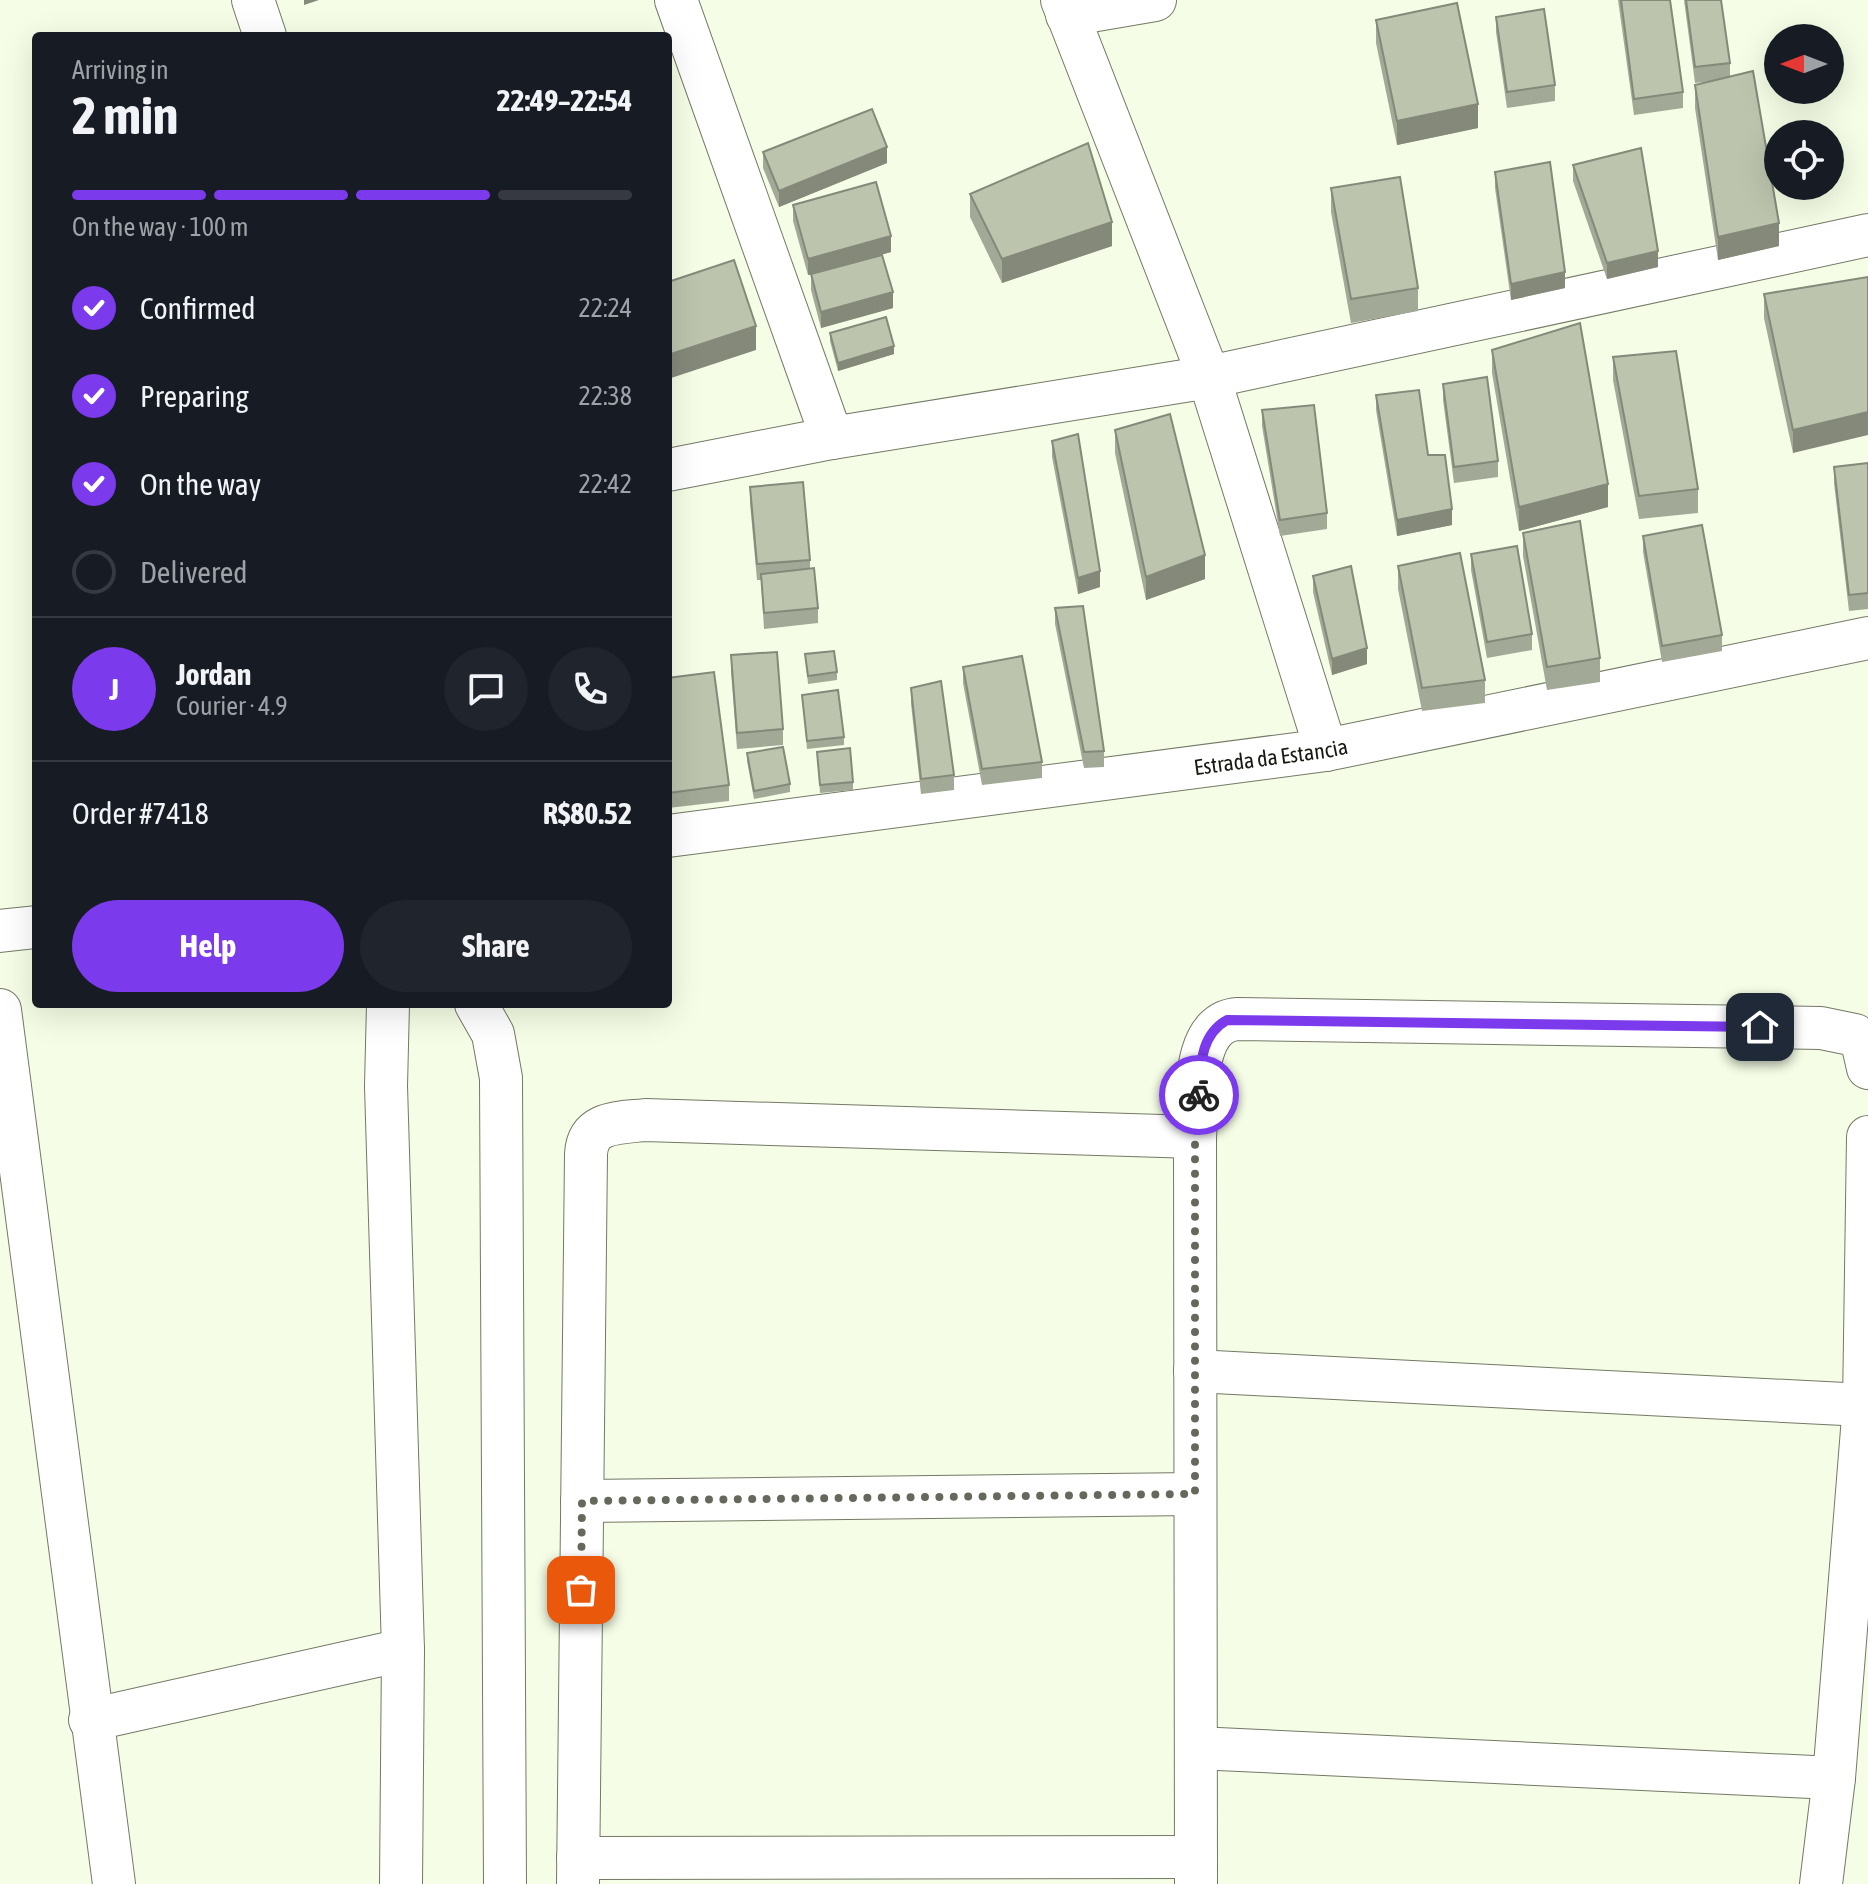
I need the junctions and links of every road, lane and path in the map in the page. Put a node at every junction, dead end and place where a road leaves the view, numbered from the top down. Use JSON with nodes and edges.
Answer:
{"nodes":[{"id":1,"x":253,"y":0,"type":"edge"},
{"id":2,"x":676,"y":0,"type":"edge"},
{"id":3,"x":1155,"y":0,"type":"edge"},
{"id":4,"x":1065,"y":8,"type":"edge"},
{"id":5,"x":264,"y":32,"type":"edge"},
{"id":6,"x":1868,"y":235,"type":"edge"},
{"id":7,"x":1209,"y":377,"type":"junction"},
{"id":8,"x":832,"y":438,"type":"junction"},
{"id":9,"x":672,"y":469,"type":"edge"},
{"id":10,"x":1868,"y":638,"type":"edge"},
{"id":11,"x":1326,"y":750,"type":"junction"},
{"id":12,"x":672,"y":835,"type":"edge"},
{"id":13,"x":32,"y":927,"type":"edge"},
{"id":14,"x":0,"y":931,"type":"edge"},
{"id":15,"x":388,"y":1008,"type":"edge"},
{"id":16,"x":478,"y":1008,"type":"edge"},
{"id":17,"x":0,"y":1010,"type":"edge"},
{"id":18,"x":1868,"y":1068,"type":"edge"},
{"id":19,"x":1195,"y":1137,"type":"junction"},
{"id":20,"x":1868,"y":1137,"type":"edge"},
{"id":21,"x":1195,"y":1371,"type":"junction"},
{"id":22,"x":1864,"y":1405,"type":"junction"},
{"id":23,"x":1195,"y":1494,"type":"junction"},
{"id":24,"x":582,"y":1501,"type":"junction"},
{"id":25,"x":403,"y":1650,"type":"junction"},
{"id":26,"x":90,"y":1720,"type":"junction"},
{"id":27,"x":1196,"y":1748,"type":"junction"},
{"id":28,"x":1834,"y":1778,"type":"junction"},
{"id":29,"x":1196,"y":1870,"type":"edge"},
{"id":30,"x":578,"y":1871,"type":"edge"},
{"id":31,"x":114,"y":1884,"type":"edge"},
{"id":32,"x":401,"y":1884,"type":"edge"},
{"id":33,"x":505,"y":1884,"type":"edge"},
{"id":34,"x":1821,"y":1884,"type":"edge"}],
"edges":[{"from":1,"to":5,"type":"street"},
{"from":2,"to":8,"type":"street"},
{"from":3,"to":4,"type":"street"},
{"from":4,"to":7,"type":"street"},
{"from":6,"to":7,"type":"street"},
{"from":7,"to":8,"type":"street"},
{"from":7,"to":11,"type":"street"},
{"from":8,"to":9,"type":"street"},
{"from":10,"to":11,"type":"street","name":"Estrada da Estancia"},
{"from":11,"to":12,"type":"street","name":"Estrada da Estancia"},
{"from":13,"to":14,"type":"street"},
{"from":15,"to":25,"type":"street"},
{"from":16,"to":33,"type":"street"},
{"from":17,"to":26,"type":"street"},
{"from":18,"to":19,"type":"street"},
{"from":19,"to":21,"type":"street"},
{"from":19,"to":24,"type":"street"},
{"from":20,"to":22,"type":"street"},
{"from":21,"to":22,"type":"street"},
{"from":21,"to":23,"type":"street"},
{"from":22,"to":28,"type":"street"},
{"from":23,"to":24,"type":"street"},
{"from":23,"to":27,"type":"street"},
{"from":24,"to":30,"type":"street"},
{"from":25,"to":26,"type":"street"},
{"from":25,"to":32,"type":"street"},
{"from":26,"to":31,"type":"street"},
{"from":27,"to":28,"type":"street"},
{"from":27,"to":29,"type":"street"},
{"from":28,"to":34,"type":"street"},
{"from":29,"to":30,"type":"street"}]}
